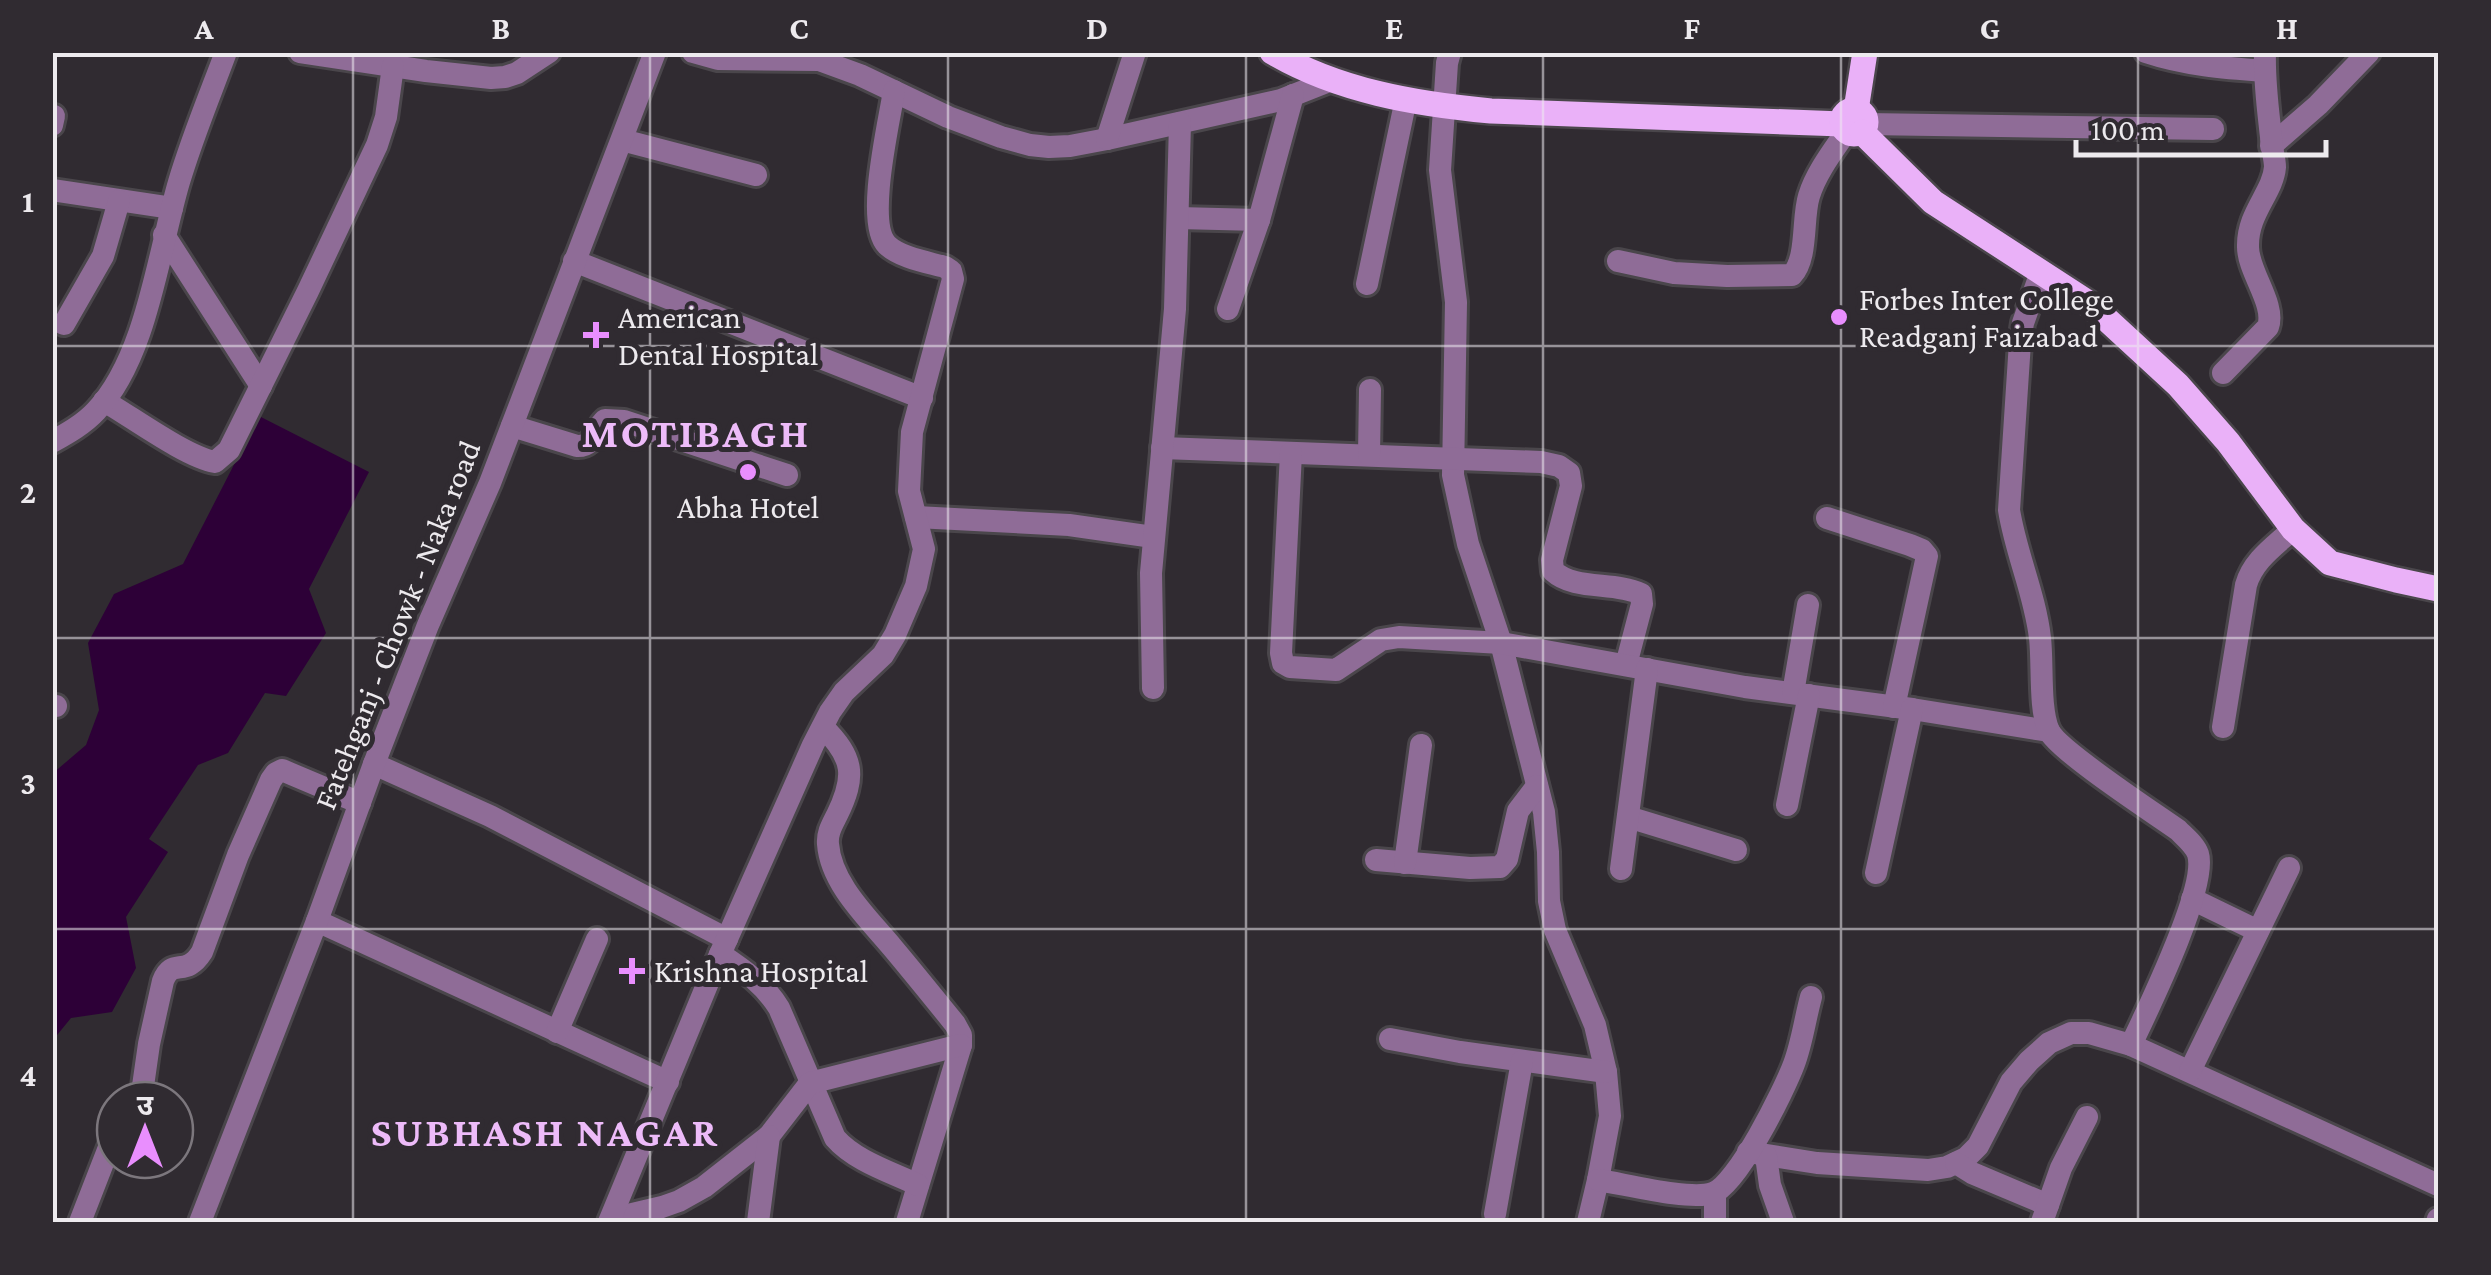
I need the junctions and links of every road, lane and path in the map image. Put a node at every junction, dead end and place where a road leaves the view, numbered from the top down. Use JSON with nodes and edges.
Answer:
{"nodes":[{"id":1,"x":226,"y":52,"type":"edge"},
{"id":2,"x":300,"y":52,"type":"edge"},
{"id":3,"x":548,"y":52,"type":"edge"},
{"id":4,"x":655,"y":52,"type":"edge"},
{"id":5,"x":693,"y":52,"type":"edge"},
{"id":6,"x":1135,"y":52,"type":"edge"},
{"id":7,"x":1272,"y":52,"type":"edge"},
{"id":8,"x":1450,"y":52,"type":"edge"},
{"id":9,"x":1865,"y":52,"type":"edge"},
{"id":10,"x":2146,"y":52,"type":"edge"},
{"id":11,"x":2369,"y":52,"type":"edge"},
{"id":12,"x":2265,"y":62,"type":"edge"},
{"id":13,"x":409,"y":63,"type":"edge"},
{"id":14,"x":1329,"y":81,"type":"junction"},
{"id":15,"x":894,"y":91,"type":"junction"},
{"id":16,"x":1293,"y":96,"type":"junction"},
{"id":17,"x":1406,"y":99,"type":"junction"},
{"id":18,"x":1444,"y":107,"type":"junction"},
{"id":19,"x":1180,"y":123,"type":"junction"},
{"id":20,"x":1854,"y":124,"type":"junction"},
{"id":21,"x":2212,"y":129,"type":"dead end"},
{"id":22,"x":1106,"y":139,"type":"junction"},
{"id":23,"x":622,"y":140,"type":"junction"},
{"id":24,"x":2271,"y":146,"type":"junction"},
{"id":25,"x":756,"y":175,"type":"dead end"},
{"id":26,"x":52,"y":190,"type":"edge"},
{"id":27,"x":120,"y":201,"type":"junction"},
{"id":28,"x":172,"y":208,"type":"junction"},
{"id":29,"x":1178,"y":218,"type":"junction"},
{"id":30,"x":1259,"y":220,"type":"junction"},
{"id":31,"x":164,"y":236,"type":"junction"},
{"id":32,"x":574,"y":261,"type":"junction"},
{"id":33,"x":1618,"y":261,"type":"dead end"},
{"id":34,"x":2041,"y":272,"type":"junction"},
{"id":35,"x":1367,"y":284,"type":"dead end"},
{"id":36,"x":1228,"y":309,"type":"dead end"},
{"id":37,"x":64,"y":324,"type":"dead end"},
{"id":38,"x":2224,"y":372,"type":"dead end"},
{"id":39,"x":260,"y":386,"type":"junction"},
{"id":40,"x":1370,"y":390,"type":"dead end"},
{"id":41,"x":922,"y":398,"type":"junction"},
{"id":42,"x":104,"y":401,"type":"junction"},
{"id":43,"x":512,"y":426,"type":"junction"},
{"id":44,"x":52,"y":442,"type":"edge"},
{"id":45,"x":1162,"y":448,"type":"junction"},
{"id":46,"x":1291,"y":454,"type":"junction"},
{"id":47,"x":1368,"y":456,"type":"junction"},
{"id":48,"x":1453,"y":458,"type":"junction"},
{"id":49,"x":788,"y":475,"type":"dead end"},
{"id":50,"x":916,"y":517,"type":"junction"},
{"id":51,"x":1826,"y":518,"type":"dead end"},
{"id":52,"x":2293,"y":529,"type":"junction"},
{"id":53,"x":1153,"y":537,"type":"junction"},
{"id":54,"x":2438,"y":588,"type":"edge"},
{"id":55,"x":1808,"y":606,"type":"dead end"},
{"id":56,"x":1501,"y":643,"type":"junction"},
{"id":57,"x":1636,"y":667,"type":"junction"},
{"id":58,"x":1153,"y":688,"type":"dead end"},
{"id":59,"x":1801,"y":694,"type":"junction"},
{"id":60,"x":1903,"y":708,"type":"junction"},
{"id":61,"x":823,"y":727,"type":"junction"},
{"id":62,"x":2223,"y":727,"type":"dead end"},
{"id":63,"x":2049,"y":731,"type":"junction"},
{"id":64,"x":1421,"y":745,"type":"dead end"},
{"id":65,"x":374,"y":764,"type":"junction"},
{"id":66,"x":1537,"y":786,"type":"junction"},
{"id":67,"x":360,"y":803,"type":"junction"},
{"id":68,"x":1788,"y":805,"type":"dead end"},
{"id":69,"x":1628,"y":817,"type":"junction"},
{"id":70,"x":1736,"y":850,"type":"dead end"},
{"id":71,"x":1376,"y":860,"type":"dead end"},
{"id":72,"x":1406,"y":862,"type":"junction"},
{"id":73,"x":2288,"y":868,"type":"dead end"},
{"id":74,"x":1621,"y":869,"type":"dead end"},
{"id":75,"x":1876,"y":873,"type":"dead end"},
{"id":76,"x":2192,"y":899,"type":"junction"},
{"id":77,"x":317,"y":921,"type":"junction"},
{"id":78,"x":2258,"y":931,"type":"junction"},
{"id":79,"x":597,"y":939,"type":"dead end"},
{"id":80,"x":723,"y":946,"type":"junction"},
{"id":81,"x":1810,"y":997,"type":"dead end"},
{"id":82,"x":557,"y":1032,"type":"junction"},
{"id":83,"x":1390,"y":1039,"type":"dead end"},
{"id":84,"x":962,"y":1045,"type":"junction"},
{"id":85,"x":2131,"y":1045,"type":"junction"},
{"id":86,"x":1522,"y":1061,"type":"junction"},
{"id":87,"x":2190,"y":1071,"type":"junction"},
{"id":88,"x":1606,"y":1072,"type":"junction"},
{"id":89,"x":144,"y":1080,"type":"edge"},
{"id":90,"x":668,"y":1082,"type":"junction"},
{"id":91,"x":810,"y":1084,"type":"junction"},
{"id":92,"x":2086,"y":1117,"type":"dead end"},
{"id":93,"x":770,"y":1136,"type":"junction"},
{"id":94,"x":1757,"y":1154,"type":"junction"},
{"id":95,"x":1956,"y":1163,"type":"junction"},
{"id":96,"x":96,"y":1180,"type":"edge"},
{"id":97,"x":1598,"y":1180,"type":"junction"},
{"id":98,"x":918,"y":1185,"type":"junction"},
{"id":99,"x":2438,"y":1185,"type":"edge"},
{"id":100,"x":1714,"y":1193,"type":"junction"},
{"id":101,"x":1495,"y":1214,"type":"dead end"},
{"id":102,"x":2045,"y":1214,"type":"edge"},
{"id":103,"x":610,"y":1221,"type":"edge"},
{"id":104,"x":80,"y":1222,"type":"edge"},
{"id":105,"x":200,"y":1222,"type":"edge"},
{"id":106,"x":758,"y":1222,"type":"edge"},
{"id":107,"x":907,"y":1222,"type":"edge"},
{"id":108,"x":1588,"y":1222,"type":"edge"},
{"id":109,"x":1715,"y":1222,"type":"edge"},
{"id":110,"x":1783,"y":1222,"type":"edge"}],
"edges":[{"from":1,"to":28,"type":"street"},
{"from":2,"to":13,"type":"street"},
{"from":3,"to":13,"type":"street"},
{"from":4,"to":23,"type":"street","name":"Fatehganj - Chowk - Naka road"},
{"from":5,"to":15,"type":"street"},
{"from":6,"to":22,"type":"street"},
{"from":7,"to":14,"type":"main road"},
{"from":8,"to":18,"type":"street"},
{"from":9,"to":20,"type":"main road"},
{"from":10,"to":12,"type":"street"},
{"from":11,"to":24,"type":"street"},
{"from":12,"to":24,"type":"street"},
{"from":13,"to":39,"type":"street"},
{"from":14,"to":16,"type":"street"},
{"from":14,"to":17,"type":"main road"},
{"from":15,"to":22,"type":"street"},
{"from":15,"to":41,"type":"street"},
{"from":16,"to":19,"type":"street"},
{"from":16,"to":30,"type":"street"},
{"from":17,"to":18,"type":"main road"},
{"from":17,"to":35,"type":"street"},
{"from":18,"to":20,"type":"main road"},
{"from":18,"to":48,"type":"street"},
{"from":19,"to":22,"type":"street"},
{"from":19,"to":29,"type":"street"},
{"from":20,"to":21,"type":"street"},
{"from":20,"to":33,"type":"street"},
{"from":20,"to":34,"type":"main road"},
{"from":23,"to":25,"type":"street"},
{"from":23,"to":32,"type":"street","name":"Fatehganj - Chowk - Naka road"},
{"from":24,"to":38,"type":"street"},
{"from":26,"to":27,"type":"street"},
{"from":27,"to":28,"type":"street"},
{"from":27,"to":37,"type":"street"},
{"from":28,"to":31,"type":"street"},
{"from":29,"to":30,"type":"street"},
{"from":29,"to":45,"type":"street"},
{"from":30,"to":36,"type":"street"},
{"from":31,"to":39,"type":"street"},
{"from":31,"to":42,"type":"street"},
{"from":32,"to":41,"type":"street"},
{"from":32,"to":43,"type":"street","name":"Fatehganj - Chowk - Naka road"},
{"from":34,"to":52,"type":"main road"},
{"from":34,"to":63,"type":"street"},
{"from":39,"to":42,"type":"street"},
{"from":40,"to":47,"type":"street"},
{"from":41,"to":50,"type":"street"},
{"from":42,"to":44,"type":"street"},
{"from":43,"to":49,"type":"street"},
{"from":43,"to":65,"type":"street","name":"Fatehganj - Chowk - Naka road"},
{"from":45,"to":46,"type":"street"},
{"from":45,"to":53,"type":"street"},
{"from":46,"to":47,"type":"street"},
{"from":46,"to":56,"type":"street"},
{"from":47,"to":48,"type":"street"},
{"from":48,"to":56,"type":"street"},
{"from":48,"to":57,"type":"street"},
{"from":50,"to":53,"type":"street"},
{"from":50,"to":61,"type":"street"},
{"from":51,"to":60,"type":"street"},
{"from":52,"to":54,"type":"main road"},
{"from":52,"to":62,"type":"street"},
{"from":53,"to":58,"type":"street"},
{"from":55,"to":59,"type":"street"},
{"from":56,"to":57,"type":"street"},
{"from":56,"to":66,"type":"street"},
{"from":57,"to":59,"type":"street"},
{"from":57,"to":69,"type":"street"},
{"from":59,"to":60,"type":"street"},
{"from":59,"to":68,"type":"street"},
{"from":60,"to":63,"type":"street"},
{"from":60,"to":75,"type":"street"},
{"from":61,"to":80,"type":"street"},
{"from":61,"to":84,"type":"street"},
{"from":63,"to":76,"type":"street"},
{"from":64,"to":72,"type":"street"},
{"from":65,"to":67,"type":"street","name":"Fatehganj - Chowk - Naka road"},
{"from":65,"to":80,"type":"street"},
{"from":66,"to":72,"type":"street"},
{"from":66,"to":88,"type":"street"},
{"from":67,"to":77,"type":"street","name":"Fatehganj - Chowk - Naka road"},
{"from":67,"to":89,"type":"street"},
{"from":69,"to":70,"type":"street"},
{"from":69,"to":74,"type":"street"},
{"from":71,"to":72,"type":"street"},
{"from":73,"to":78,"type":"street"},
{"from":76,"to":78,"type":"street"},
{"from":76,"to":85,"type":"street"},
{"from":77,"to":82,"type":"street"},
{"from":77,"to":105,"type":"street","name":"Fatehganj - Chowk - Naka road"},
{"from":78,"to":87,"type":"street"},
{"from":79,"to":82,"type":"street"},
{"from":80,"to":90,"type":"street"},
{"from":80,"to":91,"type":"street"},
{"from":81,"to":94,"type":"street"},
{"from":82,"to":90,"type":"street"},
{"from":83,"to":86,"type":"street"},
{"from":84,"to":91,"type":"street"},
{"from":84,"to":98,"type":"street"},
{"from":85,"to":87,"type":"street"},
{"from":85,"to":95,"type":"street"},
{"from":86,"to":88,"type":"street"},
{"from":86,"to":101,"type":"street"},
{"from":87,"to":99,"type":"street"},
{"from":88,"to":97,"type":"street"},
{"from":90,"to":103,"type":"street"},
{"from":91,"to":93,"type":"street"},
{"from":91,"to":98,"type":"street"},
{"from":92,"to":102,"type":"street"},
{"from":93,"to":103,"type":"street"},
{"from":93,"to":106,"type":"street"},
{"from":94,"to":95,"type":"street"},
{"from":94,"to":100,"type":"street"},
{"from":94,"to":110,"type":"street"},
{"from":95,"to":102,"type":"street"},
{"from":96,"to":104,"type":"street"},
{"from":97,"to":100,"type":"street"},
{"from":97,"to":108,"type":"street"},
{"from":98,"to":107,"type":"street"},
{"from":100,"to":109,"type":"street"}]}
